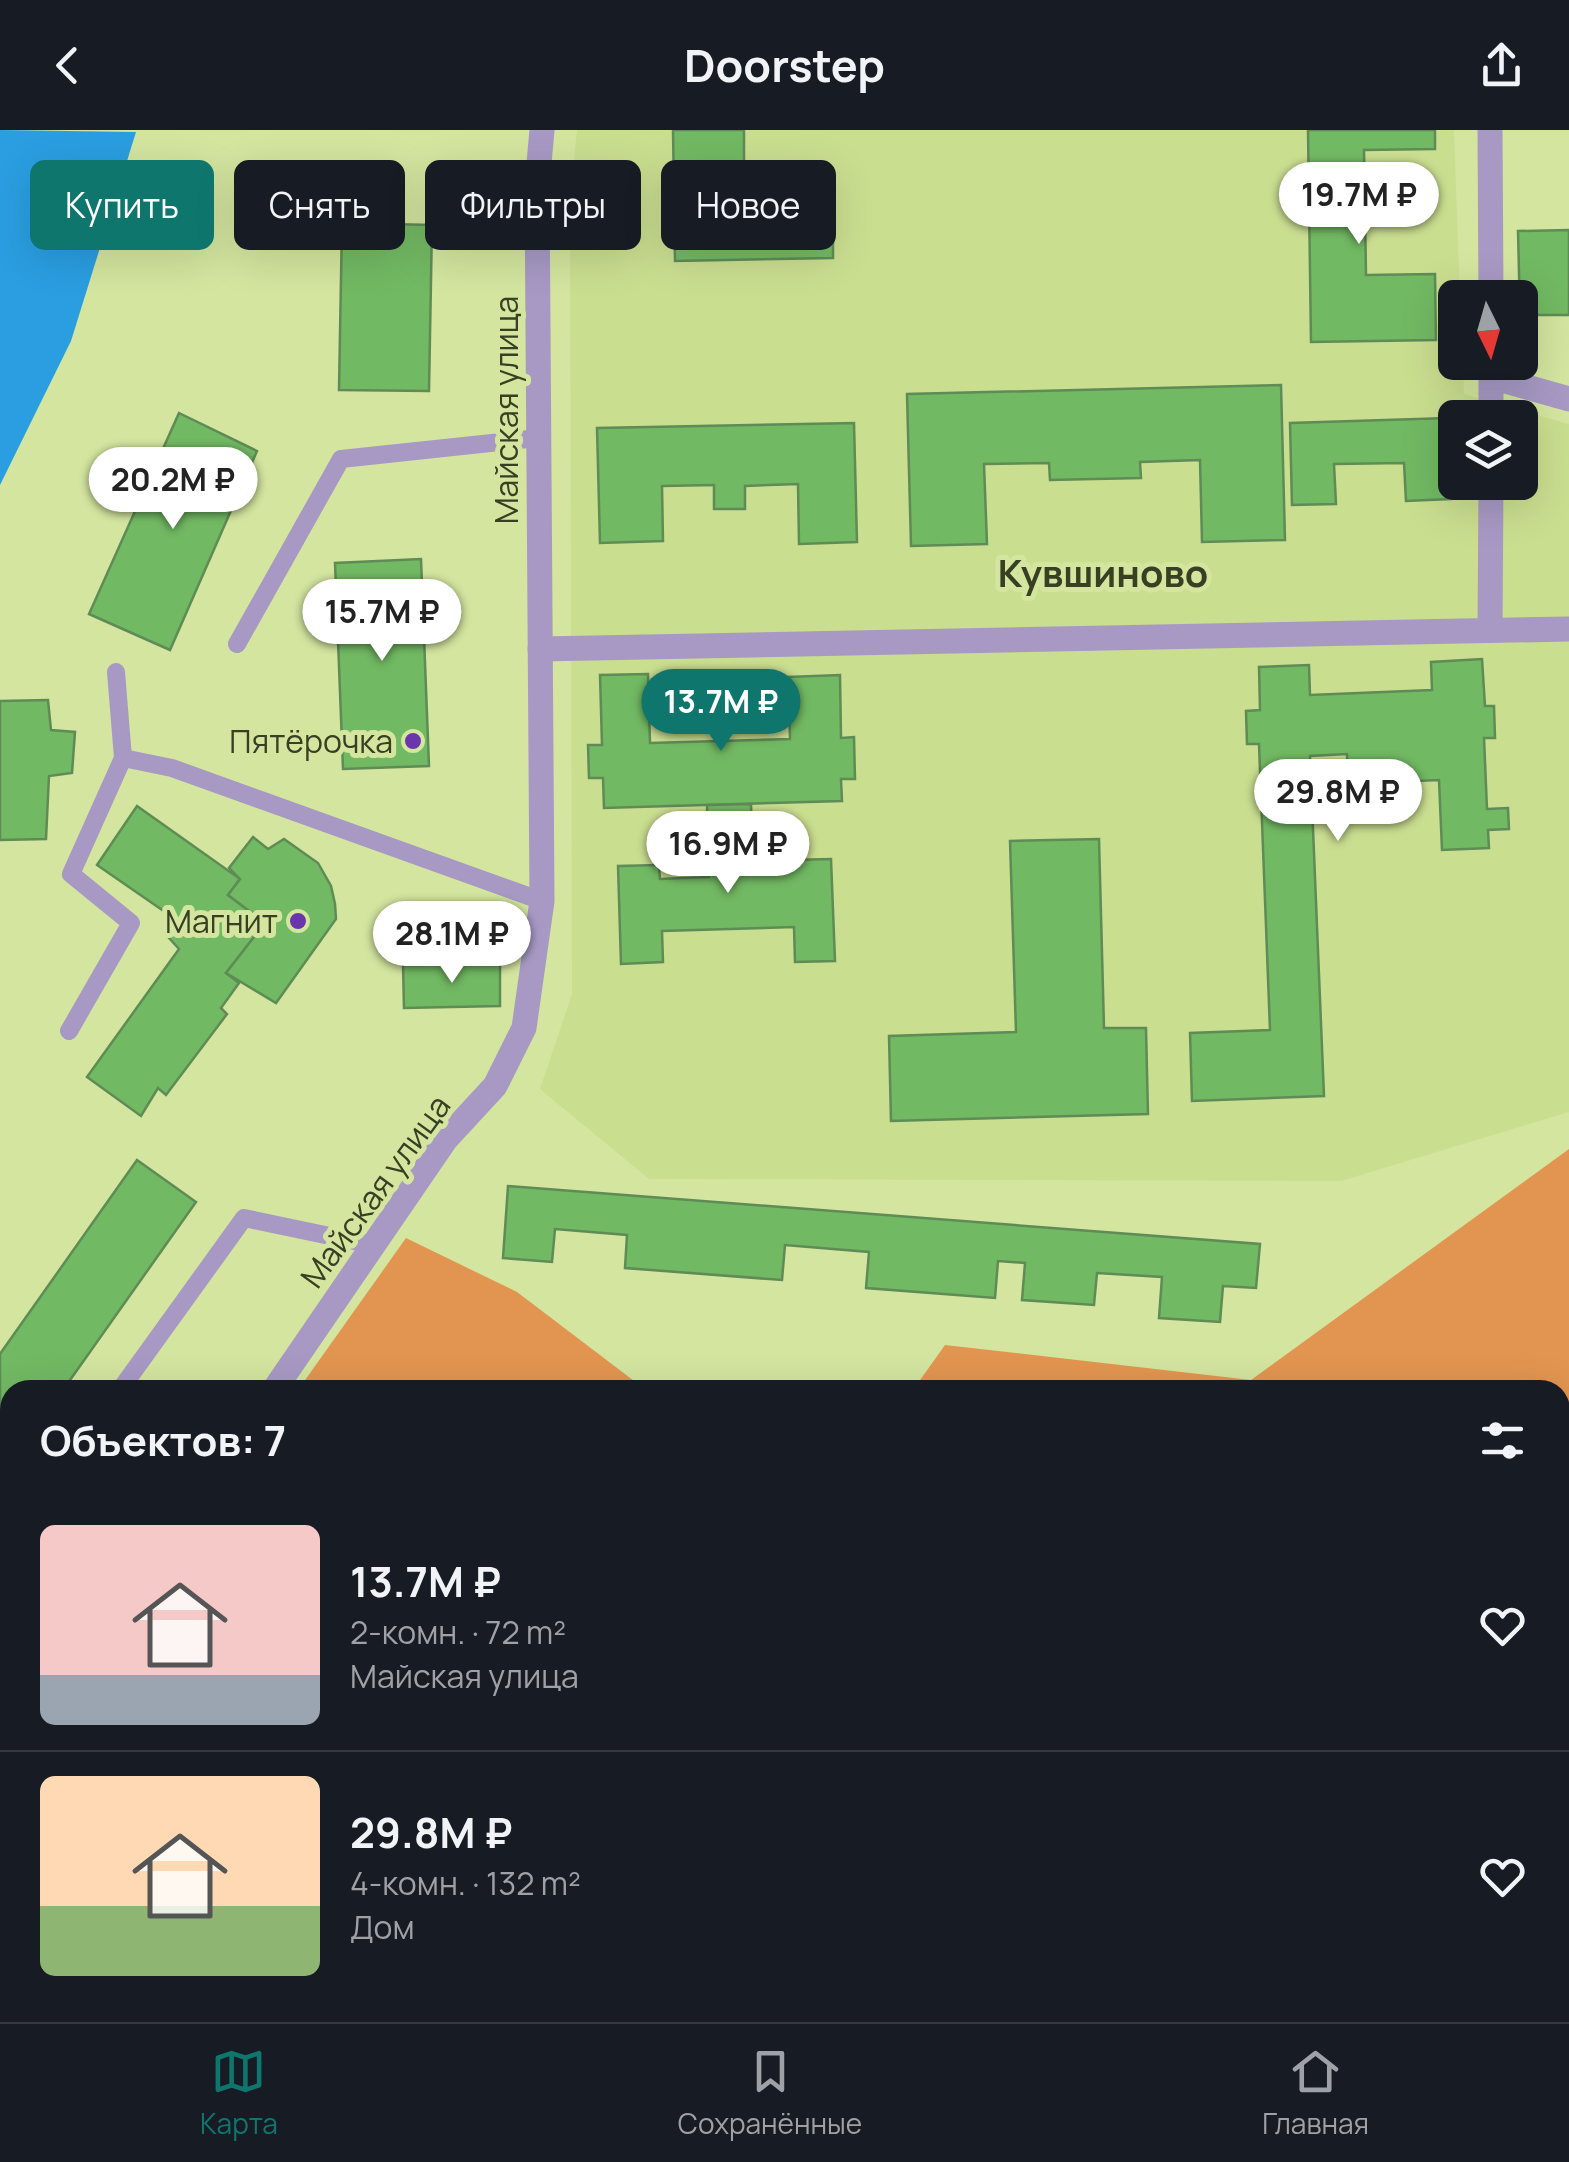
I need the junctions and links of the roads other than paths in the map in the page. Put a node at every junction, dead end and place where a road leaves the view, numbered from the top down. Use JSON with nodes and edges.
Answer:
{"nodes":[{"id":1,"x":542,"y":130,"type":"edge"},
{"id":2,"x":1490,"y":130,"type":"edge"},
{"id":3,"x":1491,"y":280,"type":"edge"},
{"id":4,"x":1519,"y":380,"type":"edge"},
{"id":5,"x":1569,"y":398,"type":"edge"},
{"id":6,"x":538,"y":438,"type":"junction"},
{"id":7,"x":1490,"y":500,"type":"edge"},
{"id":8,"x":1490,"y":630,"type":"junction"},
{"id":9,"x":1569,"y":630,"type":"edge"},
{"id":10,"x":237,"y":644,"type":"dead end"},
{"id":11,"x":540,"y":649,"type":"junction"},
{"id":12,"x":116,"y":672,"type":"dead end"},
{"id":13,"x":124,"y":758,"type":"junction"},
{"id":14,"x":542,"y":901,"type":"junction"},
{"id":15,"x":69,"y":1031,"type":"dead end"},
{"id":16,"x":374,"y":1245,"type":"junction"},
{"id":17,"x":127,"y":1380,"type":"edge"},
{"id":18,"x":281,"y":1380,"type":"edge"}],
"edges":[{"from":1,"to":6,"type":"street","name":"Майская улица"},
{"from":2,"to":3,"type":"street"},
{"from":4,"to":5,"type":"street"},
{"from":6,"to":10,"type":"lane"},
{"from":6,"to":11,"type":"street","name":"Майская улица"},
{"from":7,"to":8,"type":"street"},
{"from":8,"to":9,"type":"street"},
{"from":8,"to":11,"type":"street"},
{"from":11,"to":14,"type":"street","name":"Майская улица"},
{"from":12,"to":13,"type":"lane"},
{"from":13,"to":14,"type":"lane"},
{"from":13,"to":15,"type":"lane"},
{"from":14,"to":16,"type":"street","name":"Майская улица"},
{"from":16,"to":17,"type":"lane"},
{"from":16,"to":18,"type":"street","name":"Майская улица"}]}
